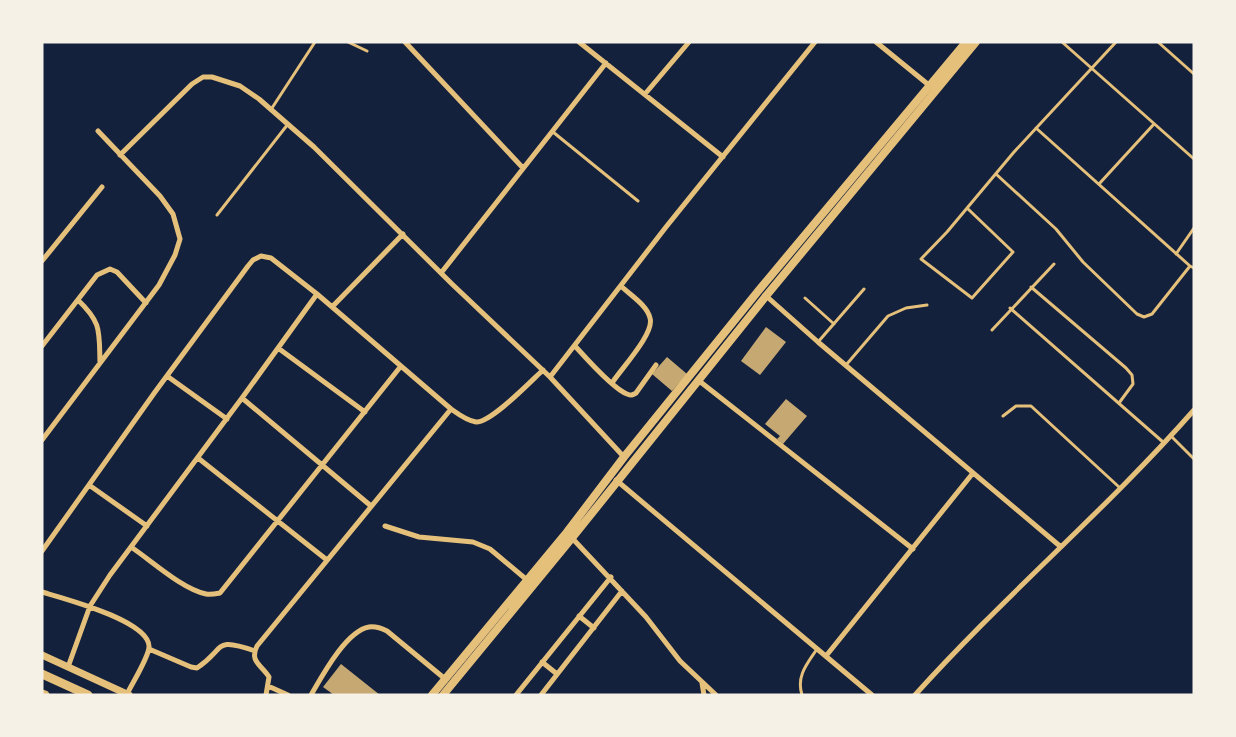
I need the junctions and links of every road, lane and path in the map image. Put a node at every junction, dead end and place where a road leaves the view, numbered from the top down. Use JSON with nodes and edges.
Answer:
{"nodes":[{"id":1,"x":315,"y":42,"type":"edge"},
{"id":2,"x":348,"y":42,"type":"edge"},
{"id":3,"x":405,"y":42,"type":"edge"},
{"id":4,"x":579,"y":42,"type":"edge"},
{"id":5,"x":689,"y":42,"type":"edge"},
{"id":6,"x":815,"y":42,"type":"edge"},
{"id":7,"x":876,"y":42,"type":"edge"},
{"id":8,"x":966,"y":42,"type":"edge"},
{"id":9,"x":976,"y":42,"type":"edge"},
{"id":10,"x":1062,"y":42,"type":"edge"},
{"id":11,"x":1116,"y":42,"type":"edge"},
{"id":12,"x":1158,"y":42,"type":"edge"},
{"id":13,"x":367,"y":51,"type":"dead end"},
{"id":14,"x":606,"y":63,"type":"junction"},
{"id":15,"x":1092,"y":68,"type":"junction"},
{"id":16,"x":1194,"y":74,"type":"edge"},
{"id":17,"x":930,"y":86,"type":"junction"},
{"id":18,"x":645,"y":94,"type":"junction"},
{"id":19,"x":271,"y":110,"type":"junction"},
{"id":20,"x":288,"y":124,"type":"junction"},
{"id":21,"x":1154,"y":124,"type":"junction"},
{"id":22,"x":1036,"y":128,"type":"junction"},
{"id":23,"x":98,"y":131,"type":"dead end"},
{"id":24,"x":552,"y":132,"type":"junction"},
{"id":25,"x":120,"y":155,"type":"junction"},
{"id":26,"x":723,"y":157,"type":"junction"},
{"id":27,"x":1194,"y":159,"type":"edge"},
{"id":28,"x":523,"y":168,"type":"junction"},
{"id":29,"x":996,"y":174,"type":"junction"},
{"id":30,"x":1099,"y":184,"type":"junction"},
{"id":31,"x":102,"y":187,"type":"dead end"},
{"id":32,"x":638,"y":201,"type":"dead end"},
{"id":33,"x":968,"y":208,"type":"junction"},
{"id":34,"x":217,"y":215,"type":"dead end"},
{"id":35,"x":1194,"y":228,"type":"edge"},
{"id":36,"x":403,"y":234,"type":"junction"},
{"id":37,"x":1176,"y":254,"type":"junction"},
{"id":38,"x":42,"y":261,"type":"edge"},
{"id":39,"x":1054,"y":264,"type":"dead end"},
{"id":40,"x":1192,"y":267,"type":"edge"},
{"id":41,"x":441,"y":273,"type":"junction"},
{"id":42,"x":621,"y":286,"type":"junction"},
{"id":43,"x":1031,"y":287,"type":"junction"},
{"id":44,"x":864,"y":289,"type":"dead end"},
{"id":45,"x":763,"y":293,"type":"junction"},
{"id":46,"x":317,"y":294,"type":"junction"},
{"id":47,"x":805,"y":298,"type":"dead end"},
{"id":48,"x":78,"y":300,"type":"junction"},
{"id":49,"x":146,"y":303,"type":"junction"},
{"id":50,"x":927,"y":305,"type":"dead end"},
{"id":51,"x":332,"y":307,"type":"junction"},
{"id":52,"x":1010,"y":308,"type":"junction"},
{"id":53,"x":834,"y":324,"type":"junction"},
{"id":54,"x":992,"y":330,"type":"dead end"},
{"id":55,"x":818,"y":342,"type":"junction"},
{"id":56,"x":42,"y":346,"type":"edge"},
{"id":57,"x":575,"y":346,"type":"junction"},
{"id":58,"x":278,"y":348,"type":"junction"},
{"id":59,"x":100,"y":363,"type":"junction"},
{"id":60,"x":656,"y":365,"type":"dead end"},
{"id":61,"x":846,"y":365,"type":"junction"},
{"id":62,"x":401,"y":366,"type":"junction"},
{"id":63,"x":543,"y":370,"type":"junction"},
{"id":64,"x":167,"y":376,"type":"junction"},
{"id":65,"x":550,"y":377,"type":"junction"},
{"id":66,"x":698,"y":381,"type":"junction"},
{"id":67,"x":612,"y":382,"type":"junction"},
{"id":68,"x":242,"y":398,"type":"junction"},
{"id":69,"x":1119,"y":403,"type":"junction"},
{"id":70,"x":451,"y":409,"type":"junction"},
{"id":71,"x":1194,"y":410,"type":"edge"},
{"id":72,"x":365,"y":412,"type":"junction"},
{"id":73,"x":1003,"y":416,"type":"dead end"},
{"id":74,"x":227,"y":419,"type":"junction"},
{"id":75,"x":1171,"y":436,"type":"junction"},
{"id":76,"x":42,"y":440,"type":"edge"},
{"id":77,"x":1164,"y":444,"type":"junction"},
{"id":78,"x":624,"y":457,"type":"junction"},
{"id":79,"x":198,"y":458,"type":"junction"},
{"id":80,"x":1194,"y":459,"type":"edge"},
{"id":81,"x":322,"y":466,"type":"junction"},
{"id":82,"x":974,"y":473,"type":"junction"},
{"id":83,"x":610,"y":476,"type":"junction"},
{"id":84,"x":617,"y":481,"type":"junction"},
{"id":85,"x":89,"y":485,"type":"junction"},
{"id":86,"x":1120,"y":489,"type":"junction"},
{"id":87,"x":371,"y":506,"type":"junction"},
{"id":88,"x":278,"y":520,"type":"junction"},
{"id":89,"x":147,"y":526,"type":"junction"},
{"id":90,"x":385,"y":526,"type":"dead end"},
{"id":91,"x":572,"y":538,"type":"junction"},
{"id":92,"x":131,"y":547,"type":"junction"},
{"id":93,"x":1061,"y":547,"type":"junction"},
{"id":94,"x":913,"y":549,"type":"junction"},
{"id":95,"x":42,"y":551,"type":"edge"},
{"id":96,"x":327,"y":560,"type":"junction"},
{"id":97,"x":611,"y":577,"type":"junction"},
{"id":98,"x":527,"y":580,"type":"junction"},
{"id":99,"x":622,"y":591,"type":"junction"},
{"id":100,"x":42,"y":592,"type":"edge"},
{"id":101,"x":90,"y":606,"type":"junction"},
{"id":102,"x":579,"y":616,"type":"junction"},
{"id":103,"x":594,"y":628,"type":"junction"},
{"id":104,"x":149,"y":649,"type":"junction"},
{"id":105,"x":817,"y":649,"type":"junction"},
{"id":106,"x":255,"y":651,"type":"junction"},
{"id":107,"x":42,"y":655,"type":"edge"},
{"id":108,"x":826,"y":656,"type":"junction"},
{"id":109,"x":542,"y":662,"type":"junction"},
{"id":110,"x":68,"y":667,"type":"junction"},
{"id":111,"x":42,"y":674,"type":"edge"},
{"id":112,"x":557,"y":674,"type":"junction"},
{"id":113,"x":444,"y":678,"type":"junction"},
{"id":114,"x":702,"y":683,"type":"junction"},
{"id":115,"x":268,"y":686,"type":"junction"},
{"id":116,"x":88,"y":695,"type":"edge"},
{"id":117,"x":128,"y":695,"type":"edge"},
{"id":118,"x":266,"y":695,"type":"edge"},
{"id":119,"x":288,"y":695,"type":"edge"},
{"id":120,"x":311,"y":695,"type":"edge"},
{"id":121,"x":432,"y":695,"type":"edge"},
{"id":122,"x":443,"y":695,"type":"edge"},
{"id":123,"x":516,"y":695,"type":"edge"},
{"id":124,"x":541,"y":695,"type":"edge"},
{"id":125,"x":704,"y":695,"type":"edge"},
{"id":126,"x":716,"y":695,"type":"edge"},
{"id":127,"x":802,"y":695,"type":"edge"},
{"id":128,"x":872,"y":695,"type":"edge"},
{"id":129,"x":915,"y":695,"type":"edge"}],
"edges":[{"from":1,"to":19,"type":"lane"},
{"from":2,"to":13,"type":"lane"},
{"from":3,"to":28,"type":"street"},
{"from":4,"to":14,"type":"street"},
{"from":5,"to":18,"type":"street"},
{"from":6,"to":26,"type":"street"},
{"from":7,"to":17,"type":"street"},
{"from":8,"to":17,"type":"main road"},
{"from":9,"to":45,"type":"main road"},
{"from":10,"to":15,"type":"lane"},
{"from":11,"to":15,"type":"lane"},
{"from":12,"to":16,"type":"lane"},
{"from":14,"to":18,"type":"street"},
{"from":14,"to":24,"type":"street"},
{"from":15,"to":21,"type":"lane"},
{"from":15,"to":22,"type":"lane"},
{"from":17,"to":45,"type":"main road"},
{"from":18,"to":26,"type":"street"},
{"from":19,"to":20,"type":"street"},
{"from":19,"to":25,"type":"street"},
{"from":20,"to":34,"type":"lane"},
{"from":20,"to":36,"type":"street"},
{"from":21,"to":27,"type":"lane"},
{"from":21,"to":30,"type":"lane"},
{"from":22,"to":29,"type":"lane"},
{"from":22,"to":30,"type":"lane"},
{"from":23,"to":25,"type":"street"},
{"from":24,"to":28,"type":"street"},
{"from":24,"to":32,"type":"lane"},
{"from":25,"to":49,"type":"street"},
{"from":26,"to":42,"type":"street"},
{"from":28,"to":41,"type":"street"},
{"from":29,"to":33,"type":"lane"},
{"from":29,"to":40,"type":"lane"},
{"from":30,"to":37,"type":"lane"},
{"from":31,"to":38,"type":"street"},
{"from":33,"to":33,"type":"lane"},
{"from":35,"to":37,"type":"lane"},
{"from":36,"to":41,"type":"street"},
{"from":36,"to":51,"type":"street"},
{"from":37,"to":40,"type":"lane"},
{"from":39,"to":43,"type":"lane"},
{"from":41,"to":63,"type":"street"},
{"from":42,"to":57,"type":"street"},
{"from":42,"to":67,"type":"street"},
{"from":43,"to":52,"type":"lane"},
{"from":43,"to":69,"type":"lane"},
{"from":44,"to":53,"type":"lane"},
{"from":45,"to":55,"type":"street"},
{"from":45,"to":66,"type":"main road"},
{"from":45,"to":78,"type":"main road"},
{"from":46,"to":51,"type":"street"},
{"from":46,"to":58,"type":"street"},
{"from":46,"to":64,"type":"street"},
{"from":47,"to":53,"type":"lane"},
{"from":48,"to":49,"type":"street"},
{"from":48,"to":56,"type":"street"},
{"from":48,"to":59,"type":"street"},
{"from":49,"to":59,"type":"street"},
{"from":50,"to":61,"type":"lane"},
{"from":51,"to":62,"type":"street"},
{"from":52,"to":54,"type":"lane"},
{"from":52,"to":69,"type":"lane"},
{"from":53,"to":55,"type":"lane"},
{"from":55,"to":61,"type":"street"},
{"from":57,"to":65,"type":"street"},
{"from":57,"to":67,"type":"street"},
{"from":58,"to":68,"type":"street"},
{"from":58,"to":72,"type":"street"},
{"from":59,"to":76,"type":"street"},
{"from":60,"to":67,"type":"street"},
{"from":61,"to":82,"type":"street"},
{"from":62,"to":70,"type":"street"},
{"from":62,"to":72,"type":"street"},
{"from":63,"to":65,"type":"street"},
{"from":63,"to":70,"type":"street"},
{"from":64,"to":74,"type":"street"},
{"from":64,"to":85,"type":"street"},
{"from":65,"to":78,"type":"street"},
{"from":66,"to":84,"type":"main road"},
{"from":66,"to":94,"type":"street"},
{"from":68,"to":74,"type":"street"},
{"from":68,"to":81,"type":"street"},
{"from":69,"to":77,"type":"lane"},
{"from":70,"to":87,"type":"street"},
{"from":71,"to":75,"type":"street"},
{"from":72,"to":81,"type":"street"},
{"from":73,"to":86,"type":"lane"},
{"from":74,"to":79,"type":"street"},
{"from":75,"to":77,"type":"street"},
{"from":75,"to":80,"type":"lane"},
{"from":77,"to":86,"type":"street"},
{"from":78,"to":83,"type":"main road"},
{"from":79,"to":88,"type":"street"},
{"from":79,"to":89,"type":"street"},
{"from":81,"to":87,"type":"street"},
{"from":81,"to":88,"type":"street"},
{"from":82,"to":93,"type":"street"},
{"from":82,"to":94,"type":"street"},
{"from":83,"to":84,"type":"street"},
{"from":83,"to":98,"type":"main road"},
{"from":84,"to":91,"type":"main road"},
{"from":84,"to":105,"type":"street"},
{"from":85,"to":89,"type":"street"},
{"from":85,"to":95,"type":"street"},
{"from":86,"to":93,"type":"street"},
{"from":87,"to":96,"type":"street"},
{"from":88,"to":92,"type":"street"},
{"from":88,"to":96,"type":"street"},
{"from":89,"to":92,"type":"street"},
{"from":90,"to":98,"type":"street"},
{"from":91,"to":97,"type":"street"},
{"from":91,"to":122,"type":"main road"},
{"from":92,"to":101,"type":"street"},
{"from":93,"to":129,"type":"street"},
{"from":94,"to":108,"type":"street"},
{"from":96,"to":106,"type":"street"},
{"from":97,"to":99,"type":"street"},
{"from":97,"to":102,"type":"street"},
{"from":98,"to":113,"type":"main road"},
{"from":99,"to":103,"type":"street"},
{"from":99,"to":114,"type":"street"},
{"from":100,"to":101,"type":"street"},
{"from":101,"to":104,"type":"street"},
{"from":101,"to":110,"type":"street"},
{"from":102,"to":103,"type":"street"},
{"from":102,"to":109,"type":"street"},
{"from":103,"to":112,"type":"street"},
{"from":104,"to":106,"type":"street"},
{"from":104,"to":117,"type":"street"},
{"from":105,"to":108,"type":"street"},
{"from":105,"to":127,"type":"lane"},
{"from":106,"to":115,"type":"street"},
{"from":107,"to":110,"type":"street"},
{"from":108,"to":128,"type":"street"},
{"from":109,"to":112,"type":"street"},
{"from":109,"to":123,"type":"street"},
{"from":110,"to":117,"type":"street"},
{"from":111,"to":116,"type":"highway"},
{"from":112,"to":124,"type":"street"},
{"from":113,"to":120,"type":"street"},
{"from":113,"to":121,"type":"main road"},
{"from":114,"to":125,"type":"street"},
{"from":114,"to":126,"type":"street"},
{"from":115,"to":118,"type":"street"},
{"from":115,"to":119,"type":"street"}]}
